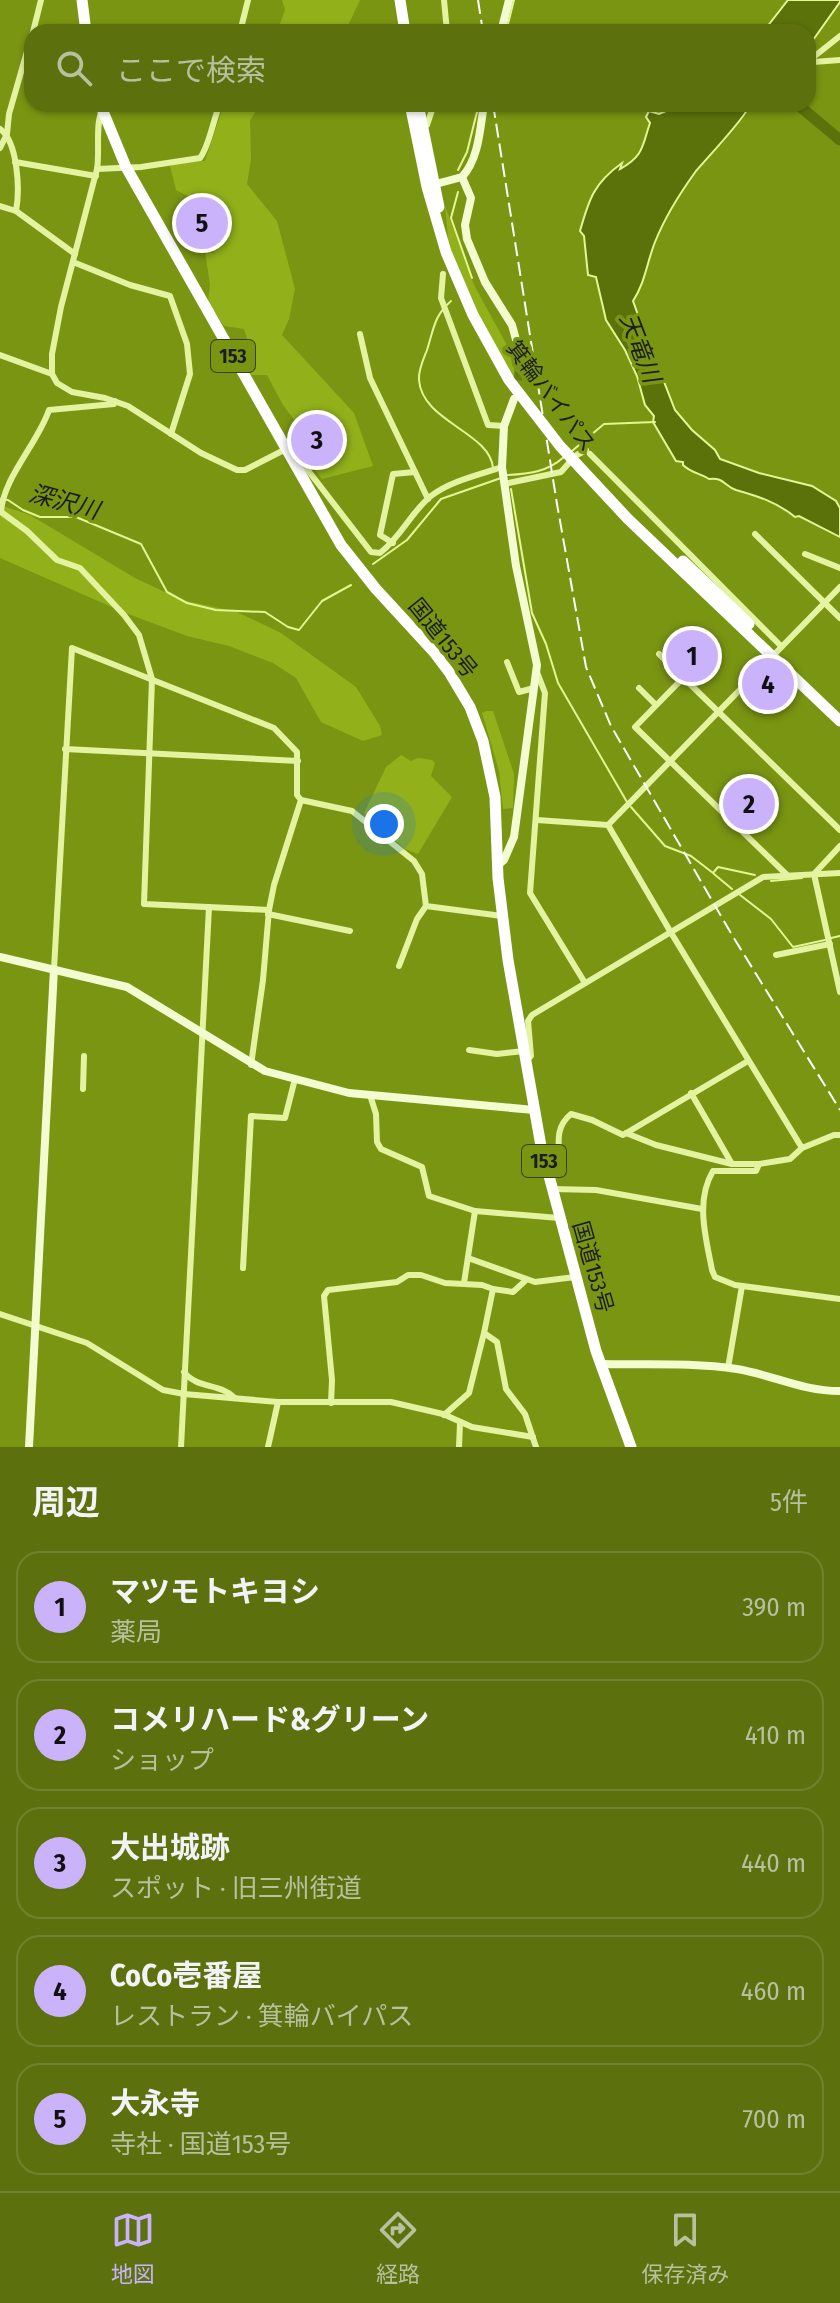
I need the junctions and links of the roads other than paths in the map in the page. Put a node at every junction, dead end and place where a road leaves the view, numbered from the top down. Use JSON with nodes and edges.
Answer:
{"nodes":[{"id":1,"x":41,"y":0,"type":"edge"},
{"id":2,"x":82,"y":0,"type":"edge"},
{"id":3,"x":248,"y":0,"type":"edge"},
{"id":4,"x":392,"y":0,"type":"edge"},
{"id":5,"x":400,"y":0,"type":"edge"},
{"id":6,"x":444,"y":0,"type":"edge"},
{"id":7,"x":509,"y":0,"type":"edge"},
{"id":8,"x":34,"y":24,"type":"edge"},
{"id":9,"x":85,"y":24,"type":"edge"},
{"id":10,"x":242,"y":24,"type":"edge"},
{"id":11,"x":396,"y":24,"type":"edge"},
{"id":12,"x":404,"y":24,"type":"edge"},
{"id":13,"x":446,"y":24,"type":"edge"},
{"id":14,"x":503,"y":24,"type":"edge"},
{"id":15,"x":840,"y":36,"type":"edge"},
{"id":16,"x":816,"y":55,"type":"edge"},
{"id":17,"x":840,"y":60,"type":"edge"},
{"id":18,"x":24,"y":61,"type":"edge"},
{"id":19,"x":816,"y":62,"type":"edge"},
{"id":20,"x":100,"y":112,"type":"edge"},
{"id":21,"x":103,"y":112,"type":"edge"},
{"id":22,"x":216,"y":112,"type":"edge"},
{"id":23,"x":412,"y":112,"type":"edge"},
{"id":24,"x":419,"y":112,"type":"edge"},
{"id":25,"x":431,"y":112,"type":"edge"},
{"id":26,"x":482,"y":112,"type":"edge"},
{"id":27,"x":427,"y":125,"type":"dead end"},
{"id":28,"x":0,"y":129,"type":"edge"},
{"id":29,"x":7,"y":134,"type":"junction"},
{"id":30,"x":0,"y":148,"type":"edge"},
{"id":31,"x":15,"y":162,"type":"junction"},
{"id":32,"x":126,"y":167,"type":"junction"},
{"id":33,"x":96,"y":172,"type":"junction"},
{"id":34,"x":462,"y":177,"type":"junction"},
{"id":35,"x":430,"y":186,"type":"junction"},
{"id":36,"x":0,"y":206,"type":"edge"},
{"id":37,"x":16,"y":211,"type":"junction"},
{"id":38,"x":74,"y":258,"type":"junction"},
{"id":39,"x":443,"y":274,"type":"dead end"},
{"id":40,"x":360,"y":334,"type":"dead end"},
{"id":41,"x":0,"y":355,"type":"edge"},
{"id":42,"x":521,"y":358,"type":"tunnel mouth"},
{"id":43,"x":52,"y":374,"type":"junction"},
{"id":44,"x":514,"y":399,"type":"tunnel mouth"},
{"id":45,"x":115,"y":401,"type":"junction"},
{"id":46,"x":504,"y":426,"type":"junction"},
{"id":47,"x":171,"y":434,"type":"junction"},
{"id":48,"x":286,"y":449,"type":"junction"},
{"id":49,"x":502,"y":468,"type":"junction"},
{"id":50,"x":415,"y":472,"type":"junction"},
{"id":51,"x":504,"y":482,"type":"junction"},
{"id":52,"x":428,"y":499,"type":"junction"},
{"id":53,"x":755,"y":534,"type":"dead end"},
{"id":54,"x":395,"y":541,"type":"junction"},
{"id":55,"x":805,"y":554,"type":"dead end"},
{"id":56,"x":840,"y":568,"type":"edge"},
{"id":57,"x":840,"y":587,"type":"edge"},
{"id":58,"x":824,"y":602,"type":"junction"},
{"id":59,"x":840,"y":618,"type":"edge"},
{"id":60,"x":776,"y":650,"type":"junction"},
{"id":61,"x":659,"y":654,"type":"dead end"},
{"id":62,"x":507,"y":662,"type":"dead end"},
{"id":63,"x":536,"y":671,"type":"junction"},
{"id":64,"x":683,"y":678,"type":"junction"},
{"id":65,"x":152,"y":679,"type":"junction"},
{"id":66,"x":534,"y":688,"type":"junction"},
{"id":67,"x":639,"y":688,"type":"dead end"},
{"id":68,"x":656,"y":705,"type":"junction"},
{"id":69,"x":718,"y":710,"type":"junction"},
{"id":70,"x":840,"y":711,"type":"edge"},
{"id":71,"x":840,"y":721,"type":"edge"},
{"id":72,"x":65,"y":749,"type":"junction"},
{"id":73,"x":151,"y":755,"type":"junction"},
{"id":74,"x":298,"y":761,"type":"junction"},
{"id":75,"x":671,"y":761,"type":"junction"},
{"id":76,"x":301,"y":800,"type":"junction"},
{"id":77,"x":537,"y":820,"type":"junction"},
{"id":78,"x":608,"y":825,"type":"junction"},
{"id":79,"x":840,"y":830,"type":"edge"},
{"id":80,"x":840,"y":846,"type":"edge"},
{"id":81,"x":497,"y":866,"type":"junction"},
{"id":82,"x":840,"y":873,"type":"edge"},
{"id":83,"x":788,"y":876,"type":"junction"},
{"id":84,"x":814,"y":877,"type":"junction"},
{"id":85,"x":426,"y":906,"type":"junction"},
{"id":86,"x":209,"y":907,"type":"junction"},
{"id":87,"x":269,"y":912,"type":"junction"},
{"id":88,"x":502,"y":916,"type":"junction"},
{"id":89,"x":350,"y":931,"type":"dead end"},
{"id":90,"x":670,"y":931,"type":"junction"},
{"id":91,"x":829,"y":940,"type":"junction"},
{"id":92,"x":776,"y":955,"type":"dead end"},
{"id":93,"x":0,"y":957,"type":"edge"},
{"id":94,"x":399,"y":966,"type":"dead end"},
{"id":95,"x":54,"y":969,"type":"junction"},
{"id":96,"x":585,"y":983,"type":"junction"},
{"id":97,"x":840,"y":992,"type":"edge"},
{"id":98,"x":202,"y":1034,"type":"junction"},
{"id":99,"x":469,"y":1050,"type":"dead end"},
{"id":100,"x":84,"y":1056,"type":"dead end"},
{"id":101,"x":524,"y":1056,"type":"junction"},
{"id":102,"x":748,"y":1061,"type":"junction"},
{"id":103,"x":251,"y":1065,"type":"junction"},
{"id":104,"x":295,"y":1079,"type":"junction"},
{"id":105,"x":83,"y":1089,"type":"dead end"},
{"id":106,"x":691,"y":1093,"type":"junction"},
{"id":107,"x":370,"y":1095,"type":"junction"},
{"id":108,"x":534,"y":1110,"type":"junction"},
{"id":109,"x":626,"y":1133,"type":"junction"},
{"id":110,"x":840,"y":1135,"type":"edge"},
{"id":111,"x":802,"y":1148,"type":"junction"},
{"id":112,"x":732,"y":1164,"type":"junction"},
{"id":113,"x":759,"y":1164,"type":"junction"},
{"id":114,"x":547,"y":1170,"type":"junction"},
{"id":115,"x":551,"y":1189,"type":"junction"},
{"id":116,"x":702,"y":1209,"type":"junction"},
{"id":117,"x":475,"y":1211,"type":"junction"},
{"id":118,"x":559,"y":1218,"type":"junction"},
{"id":119,"x":468,"y":1258,"type":"junction"},
{"id":120,"x":243,"y":1268,"type":"dead end"},
{"id":121,"x":575,"y":1277,"type":"junction"},
{"id":122,"x":525,"y":1280,"type":"junction"},
{"id":123,"x":464,"y":1283,"type":"junction"},
{"id":124,"x":742,"y":1286,"type":"junction"},
{"id":125,"x":493,"y":1289,"type":"junction"},
{"id":126,"x":840,"y":1299,"type":"edge"},
{"id":127,"x":0,"y":1314,"type":"edge"},
{"id":128,"x":35,"y":1325,"type":"junction"},
{"id":129,"x":484,"y":1333,"type":"junction"},
{"id":130,"x":600,"y":1364,"type":"junction"},
{"id":131,"x":728,"y":1368,"type":"junction"},
{"id":132,"x":184,"y":1372,"type":"junction"},
{"id":133,"x":840,"y":1391,"type":"edge"},
{"id":134,"x":184,"y":1394,"type":"junction"},
{"id":135,"x":235,"y":1398,"type":"junction"},
{"id":136,"x":278,"y":1402,"type":"junction"},
{"id":137,"x":331,"y":1403,"type":"junction"},
{"id":138,"x":444,"y":1415,"type":"junction"},
{"id":139,"x":460,"y":1423,"type":"junction"},
{"id":140,"x":533,"y":1437,"type":"junction"},
{"id":141,"x":627,"y":1446,"type":"edge"},
{"id":142,"x":29,"y":1447,"type":"edge"},
{"id":143,"x":181,"y":1447,"type":"edge"},
{"id":144,"x":268,"y":1447,"type":"edge"},
{"id":145,"x":459,"y":1447,"type":"edge"},
{"id":146,"x":536,"y":1447,"type":"edge"}],
"edges":[{"from":1,"to":8,"type":"street"},
{"from":2,"to":9,"type":"highway"},
{"from":3,"to":10,"type":"street"},
{"from":4,"to":11,"type":"highway"},
{"from":5,"to":12,"type":"highway"},
{"from":6,"to":13,"type":"street"},
{"from":7,"to":14,"type":"street"},
{"from":15,"to":16,"type":"street"},
{"from":17,"to":19,"type":"street"},
{"from":18,"to":29,"type":"street"},
{"from":20,"to":33,"type":"street"},
{"from":21,"to":32,"type":"highway","name":"国道153号","number":"153"},
{"from":22,"to":32,"type":"street"},
{"from":23,"to":35,"type":"highway","name":"箕輪バイパス"},
{"from":24,"to":35,"type":"highway","name":"箕輪バイパス"},
{"from":25,"to":27,"type":"street"},
{"from":26,"to":34,"type":"street"},
{"from":28,"to":29,"type":"street"},
{"from":29,"to":30,"type":"street"},
{"from":29,"to":31,"type":"street"},
{"from":31,"to":33,"type":"street"},
{"from":31,"to":37,"type":"street"},
{"from":32,"to":33,"type":"street"},
{"from":32,"to":48,"type":"highway","name":"国道153号","number":"153"},
{"from":33,"to":38,"type":"street"},
{"from":34,"to":35,"type":"street"},
{"from":34,"to":42,"type":"street"},
{"from":35,"to":60,"type":"highway","name":"箕輪バイパス"},
{"from":36,"to":37,"type":"street"},
{"from":37,"to":38,"type":"street"},
{"from":38,"to":43,"type":"street"},
{"from":38,"to":47,"type":"street"},
{"from":39,"to":46,"type":"street"},
{"from":40,"to":50,"type":"street"},
{"from":41,"to":43,"type":"street"},
{"from":43,"to":45,"type":"street"},
{"from":44,"to":46,"type":"street"},
{"from":45,"to":47,"type":"street"},
{"from":45,"to":65,"type":"street"},
{"from":46,"to":49,"type":"street"},
{"from":47,"to":48,"type":"street"},
{"from":48,"to":54,"type":"street"},
{"from":48,"to":81,"type":"highway","name":"国道153号","number":"153"},
{"from":49,"to":51,"type":"street"},
{"from":49,"to":52,"type":"street"},
{"from":50,"to":52,"type":"street"},
{"from":50,"to":54,"type":"street"},
{"from":51,"to":60,"type":"street"},
{"from":51,"to":63,"type":"street"},
{"from":52,"to":54,"type":"street"},
{"from":53,"to":58,"type":"street"},
{"from":55,"to":56,"type":"street"},
{"from":57,"to":58,"type":"street"},
{"from":58,"to":59,"type":"street"},
{"from":58,"to":60,"type":"street"},
{"from":60,"to":69,"type":"street"},
{"from":60,"to":70,"type":"highway","name":"箕輪バイパス"},
{"from":60,"to":71,"type":"highway","name":"箕輪バイパス"},
{"from":61,"to":64,"type":"street"},
{"from":62,"to":66,"type":"street"},
{"from":63,"to":66,"type":"street"},
{"from":63,"to":77,"type":"street"},
{"from":64,"to":68,"type":"street"},
{"from":64,"to":69,"type":"street"},
{"from":65,"to":72,"type":"street"},
{"from":65,"to":73,"type":"street"},
{"from":65,"to":74,"type":"street"},
{"from":66,"to":81,"type":"street"},
{"from":67,"to":68,"type":"street"},
{"from":68,"to":75,"type":"street"},
{"from":69,"to":75,"type":"street"},
{"from":69,"to":79,"type":"street"},
{"from":72,"to":73,"type":"street"},
{"from":72,"to":95,"type":"street"},
{"from":73,"to":74,"type":"street"},
{"from":73,"to":86,"type":"street"},
{"from":74,"to":76,"type":"street"},
{"from":75,"to":78,"type":"street"},
{"from":75,"to":83,"type":"street"},
{"from":76,"to":85,"type":"street"},
{"from":76,"to":87,"type":"street"},
{"from":77,"to":78,"type":"street"},
{"from":77,"to":96,"type":"street"},
{"from":78,"to":90,"type":"street"},
{"from":80,"to":84,"type":"street"},
{"from":81,"to":88,"type":"highway","name":"国道153号","number":"153"},
{"from":82,"to":84,"type":"street"},
{"from":83,"to":84,"type":"street"},
{"from":83,"to":90,"type":"street"},
{"from":84,"to":91,"type":"street"},
{"from":85,"to":88,"type":"street"},
{"from":85,"to":94,"type":"street"},
{"from":86,"to":87,"type":"street"},
{"from":86,"to":98,"type":"street"},
{"from":87,"to":89,"type":"street"},
{"from":87,"to":103,"type":"street"},
{"from":88,"to":101,"type":"highway","name":"国道153号","number":"153"},
{"from":90,"to":96,"type":"street"},
{"from":90,"to":102,"type":"street"},
{"from":91,"to":92,"type":"street"},
{"from":91,"to":97,"type":"street"},
{"from":93,"to":95,"type":"street"},
{"from":95,"to":98,"type":"street"},
{"from":95,"to":128,"type":"street"},
{"from":96,"to":101,"type":"street"},
{"from":98,"to":103,"type":"street"},
{"from":98,"to":132,"type":"street"},
{"from":99,"to":101,"type":"street"},
{"from":100,"to":105,"type":"street"},
{"from":101,"to":108,"type":"highway","name":"国道153号","number":"153"},
{"from":102,"to":106,"type":"street"},
{"from":102,"to":111,"type":"street"},
{"from":103,"to":104,"type":"street"},
{"from":104,"to":107,"type":"street"},
{"from":104,"to":120,"type":"street"},
{"from":106,"to":109,"type":"street"},
{"from":106,"to":112,"type":"street"},
{"from":107,"to":108,"type":"street"},
{"from":107,"to":117,"type":"street"},
{"from":108,"to":114,"type":"highway","name":"国道153号","number":"153"},
{"from":109,"to":112,"type":"street"},
{"from":109,"to":114,"type":"street"},
{"from":110,"to":111,"type":"street"},
{"from":111,"to":113,"type":"street"},
{"from":112,"to":113,"type":"street"},
{"from":113,"to":116,"type":"street"},
{"from":114,"to":115,"type":"highway","name":"国道153号","number":"153"},
{"from":115,"to":116,"type":"street"},
{"from":115,"to":118,"type":"highway","name":"国道153号","number":"153"},
{"from":116,"to":124,"type":"street"},
{"from":117,"to":118,"type":"street"},
{"from":117,"to":119,"type":"street"},
{"from":118,"to":121,"type":"highway","name":"国道153号","number":"153"},
{"from":119,"to":122,"type":"street"},
{"from":119,"to":123,"type":"street"},
{"from":121,"to":122,"type":"street"},
{"from":121,"to":130,"type":"highway","name":"国道153号","number":"153"},
{"from":122,"to":125,"type":"street"},
{"from":123,"to":125,"type":"street"},
{"from":123,"to":137,"type":"street"},
{"from":124,"to":126,"type":"street"},
{"from":124,"to":131,"type":"street"},
{"from":125,"to":129,"type":"street"},
{"from":127,"to":128,"type":"street"},
{"from":128,"to":134,"type":"street"},
{"from":128,"to":142,"type":"street"},
{"from":129,"to":138,"type":"street"},
{"from":129,"to":140,"type":"street"},
{"from":130,"to":131,"type":"street"},
{"from":130,"to":141,"type":"highway","name":"国道153号","number":"153"},
{"from":131,"to":133,"type":"street"},
{"from":132,"to":134,"type":"street"},
{"from":132,"to":135,"type":"street"},
{"from":134,"to":135,"type":"street"},
{"from":134,"to":143,"type":"street"},
{"from":135,"to":136,"type":"street"},
{"from":136,"to":137,"type":"street"},
{"from":136,"to":144,"type":"street"},
{"from":137,"to":138,"type":"street"},
{"from":138,"to":139,"type":"street"},
{"from":139,"to":140,"type":"street"},
{"from":139,"to":145,"type":"street"},
{"from":140,"to":146,"type":"street"}]}
